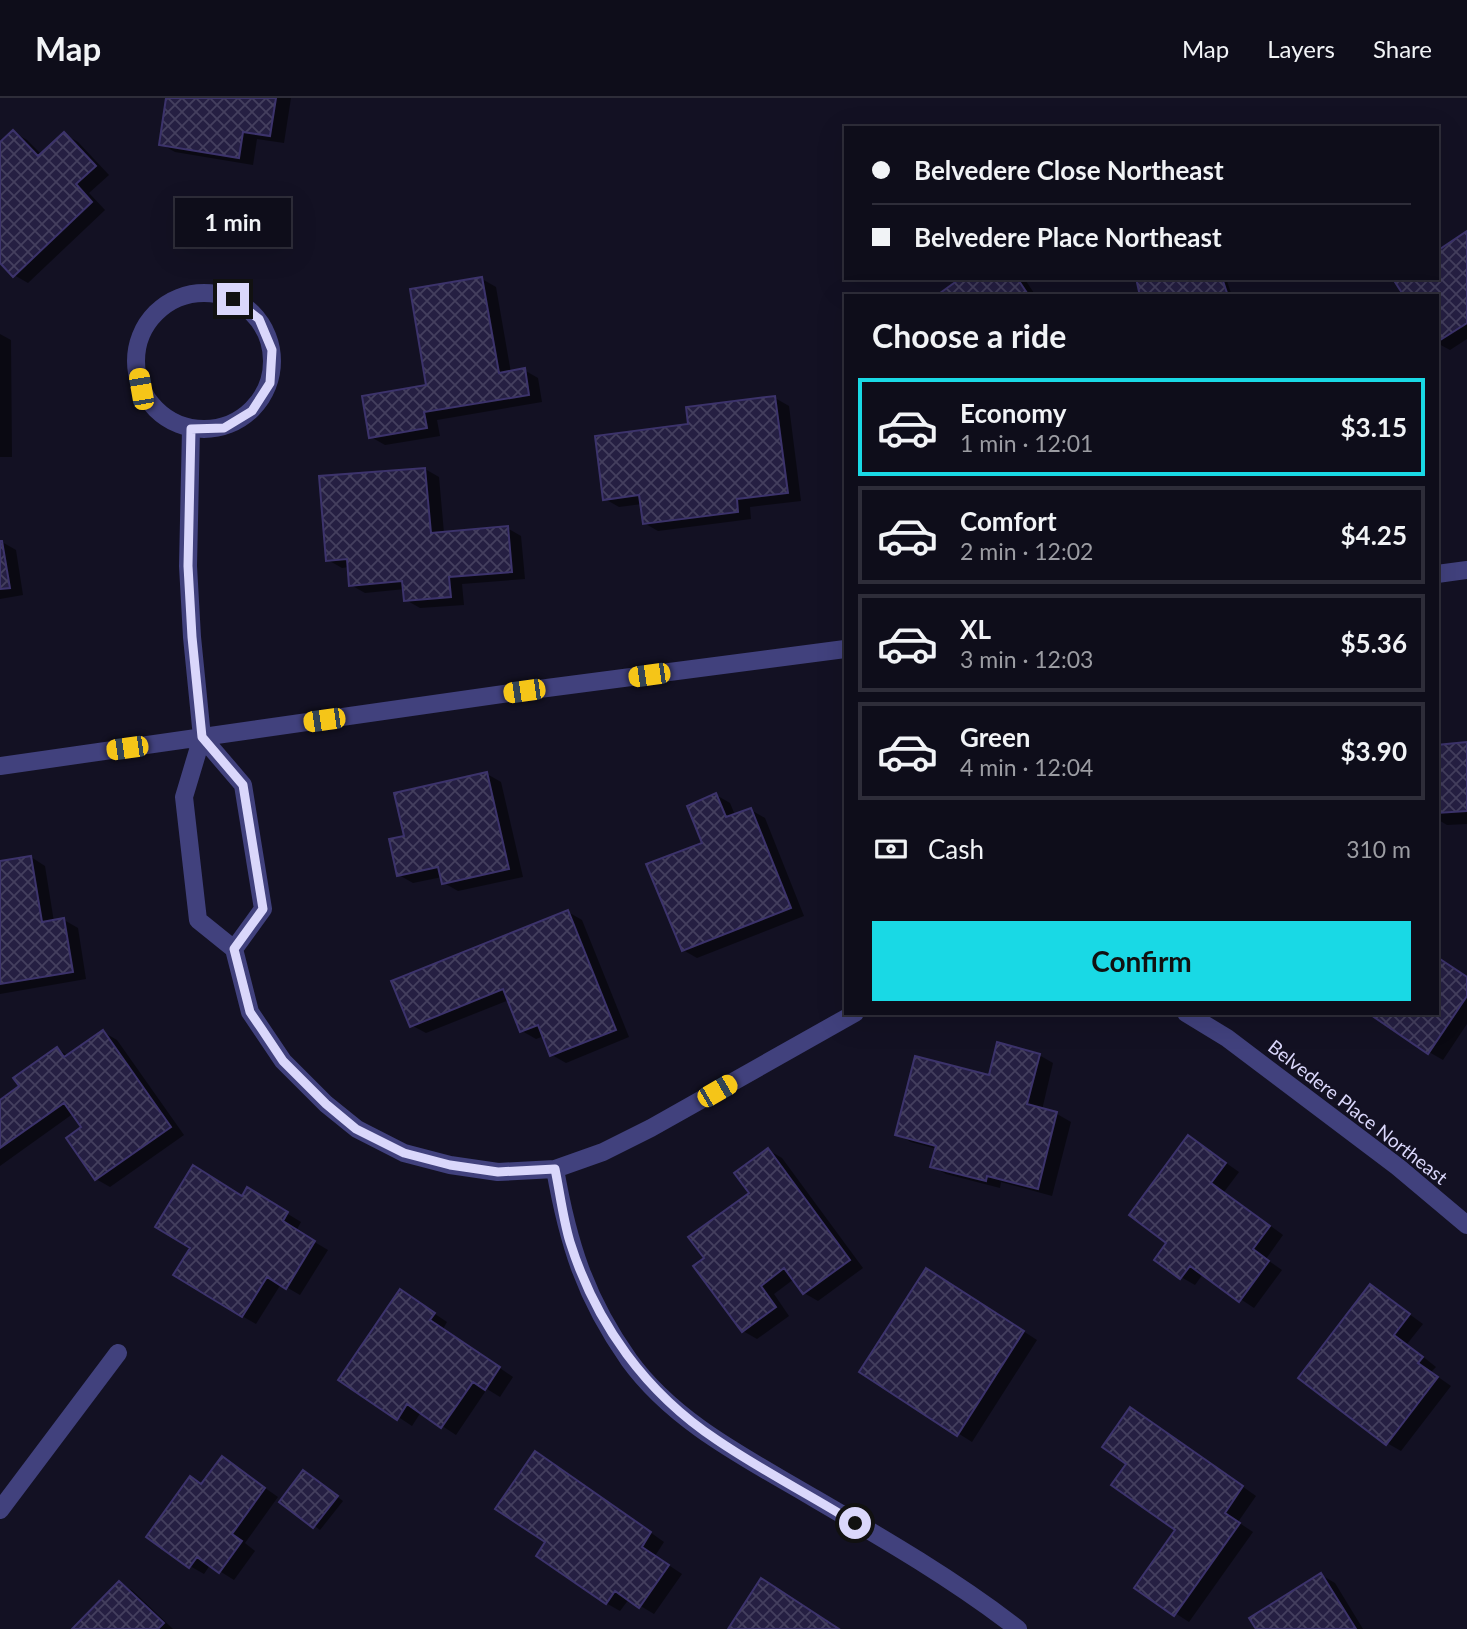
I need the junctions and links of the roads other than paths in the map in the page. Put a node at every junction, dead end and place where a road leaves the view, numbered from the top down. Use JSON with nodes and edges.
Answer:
{"nodes":[{"id":1,"x":191,"y":429,"type":"junction"},
{"id":2,"x":1467,"y":570,"type":"edge"},
{"id":3,"x":1439,"y":574,"type":"edge"},
{"id":4,"x":844,"y":649,"type":"edge"},
{"id":5,"x":202,"y":737,"type":"junction"},
{"id":6,"x":0,"y":766,"type":"edge"},
{"id":7,"x":234,"y":949,"type":"junction"},
{"id":8,"x":851,"y":1015,"type":"edge"},
{"id":9,"x":1189,"y":1015,"type":"edge"},
{"id":10,"x":555,"y":1169,"type":"junction"},
{"id":11,"x":1467,"y":1225,"type":"edge"},
{"id":12,"x":118,"y":1353,"type":"dead end"},
{"id":13,"x":0,"y":1510,"type":"edge"},
{"id":14,"x":1018,"y":1629,"type":"edge"}],
"edges":[{"from":1,"to":1,"type":"street"},
{"from":1,"to":5,"type":"street"},
{"from":2,"to":3,"type":"street"},
{"from":4,"to":5,"type":"street"},
{"from":5,"to":6,"type":"street"},
{"from":5,"to":7,"type":"street"},
{"from":5,"to":7,"type":"street"},
{"from":7,"to":10,"type":"street"},
{"from":8,"to":10,"type":"street"},
{"from":9,"to":11,"type":"street","name":"Belvedere Place Northeast"},
{"from":10,"to":14,"type":"street"},
{"from":12,"to":13,"type":"street"}]}
